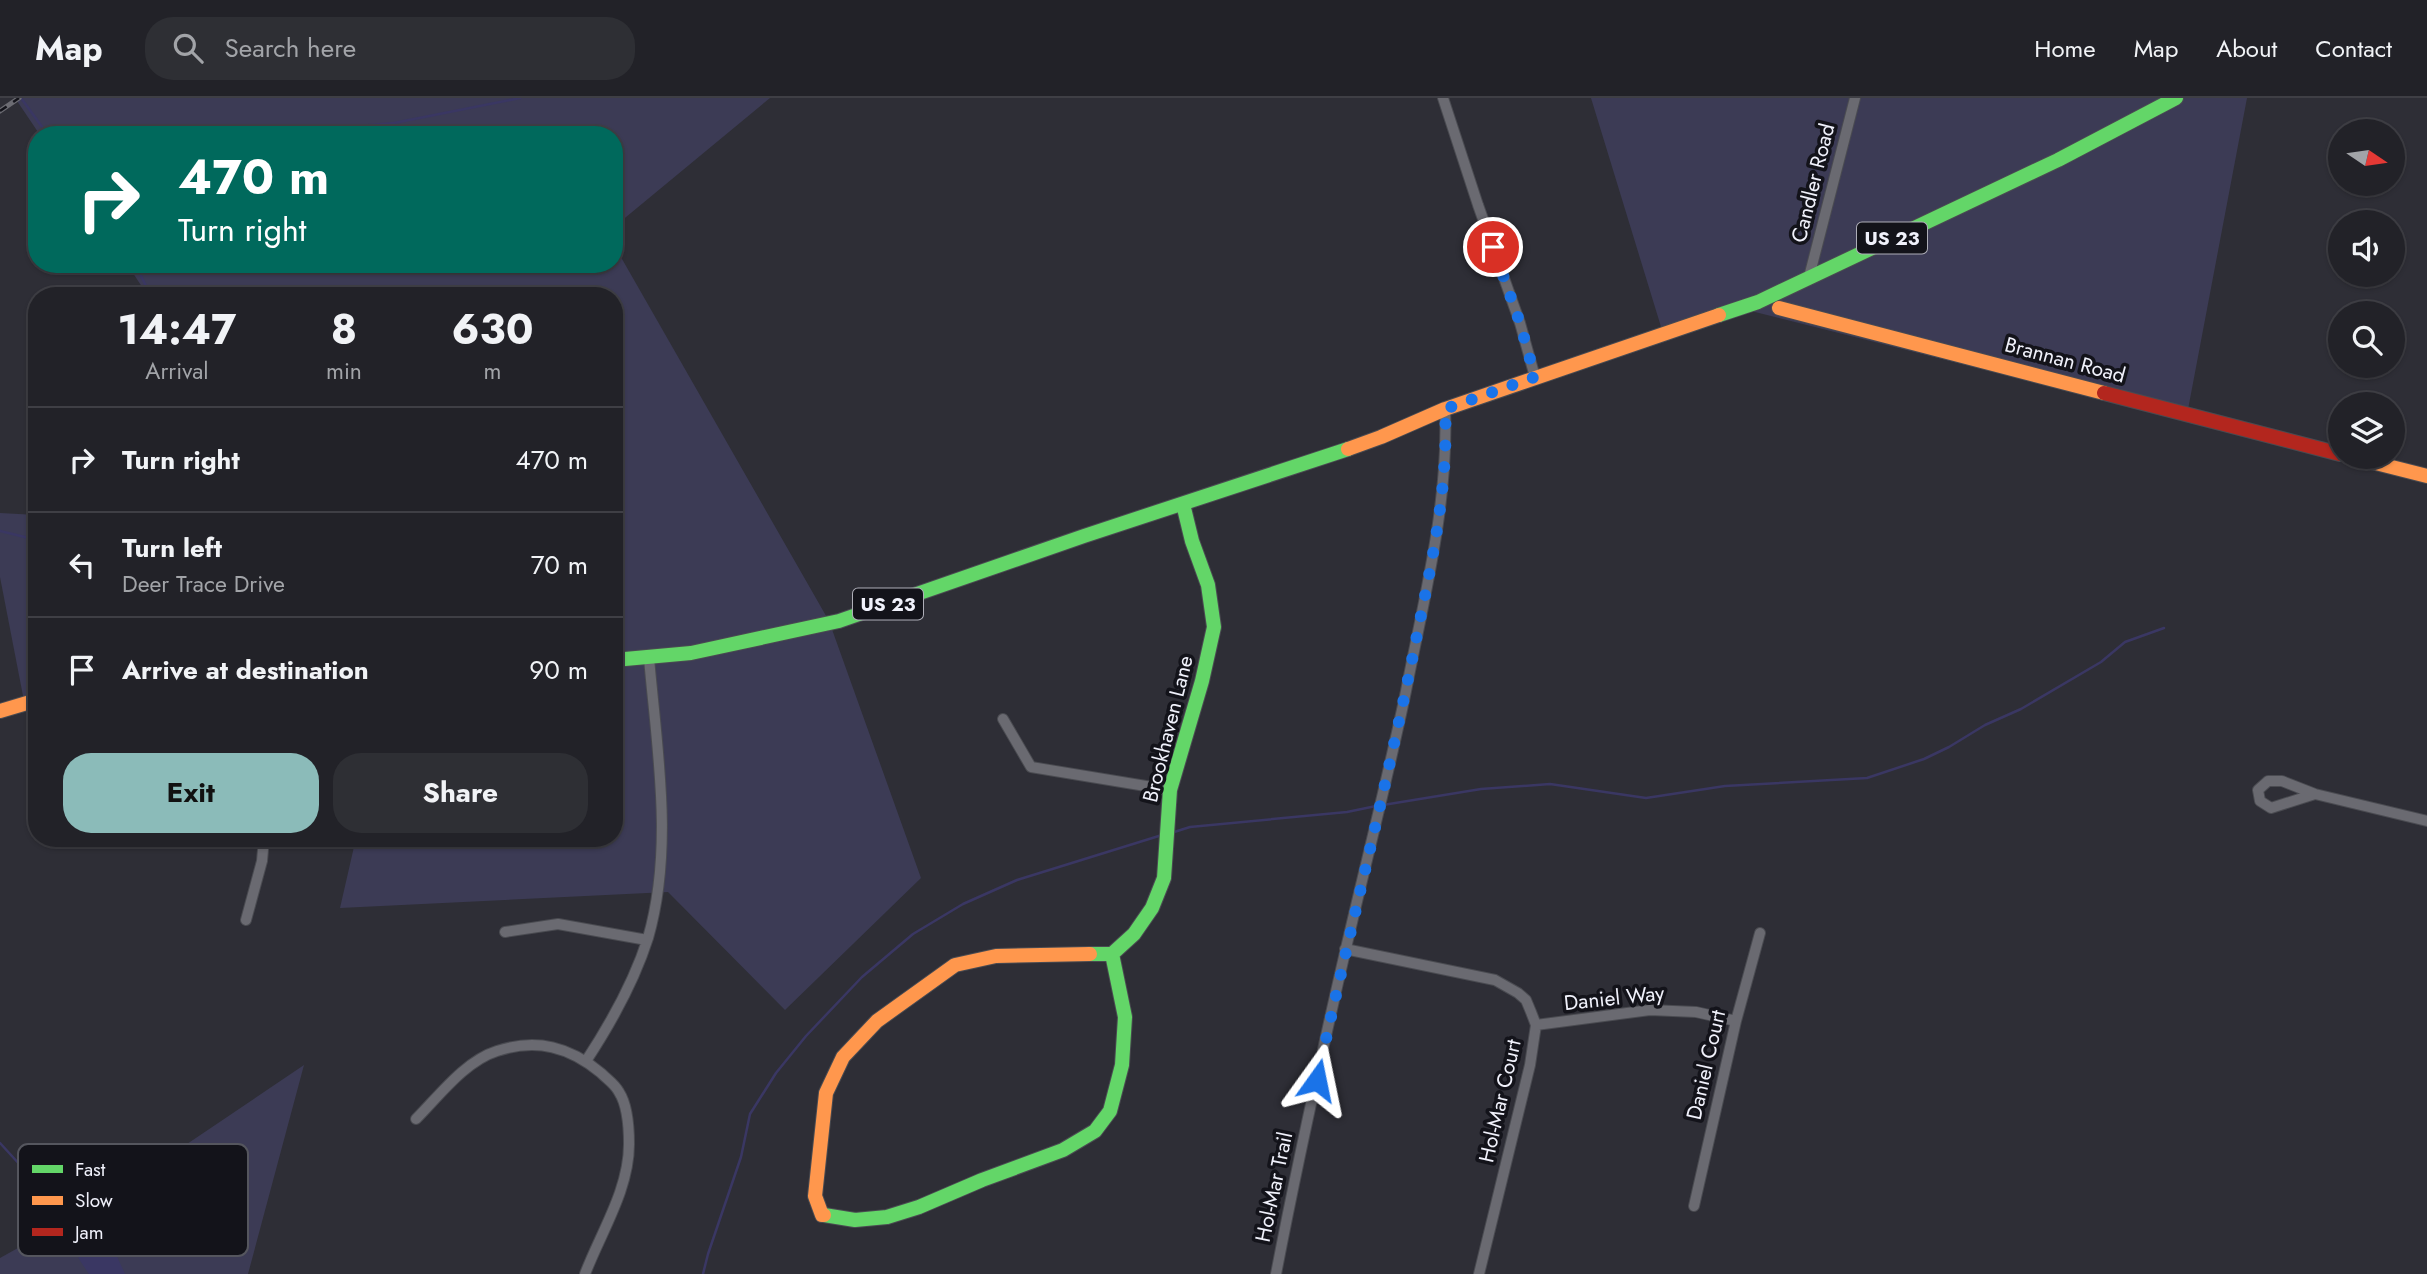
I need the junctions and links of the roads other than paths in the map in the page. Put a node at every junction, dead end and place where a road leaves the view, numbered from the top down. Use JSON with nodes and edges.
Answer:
{"nodes":[{"id":1,"x":1443,"y":98,"type":"edge"},
{"id":2,"x":1855,"y":98,"type":"edge"},
{"id":3,"x":2176,"y":98,"type":"edge"},
{"id":4,"x":1809,"y":277,"type":"junction"},
{"id":5,"x":1758,"y":302,"type":"junction"},
{"id":6,"x":1779,"y":308,"type":"joint"},
{"id":7,"x":1535,"y":377,"type":"junction"},
{"id":8,"x":1445,"y":409,"type":"junction"},
{"id":9,"x":2328,"y":451,"type":"edge"},
{"id":10,"x":2399,"y":469,"type":"edge"},
{"id":11,"x":2427,"y":476,"type":"edge"},
{"id":12,"x":1183,"y":505,"type":"junction"},
{"id":13,"x":649,"y":658,"type":"junction"},
{"id":14,"x":623,"y":659,"type":"edge"},
{"id":15,"x":28,"y":702,"type":"edge"},
{"id":16,"x":0,"y":711,"type":"edge"},
{"id":17,"x":1003,"y":719,"type":"dead end"},
{"id":18,"x":1170,"y":790,"type":"junction"},
{"id":19,"x":2315,"y":794,"type":"junction"},
{"id":20,"x":2427,"y":821,"type":"edge"},
{"id":21,"x":263,"y":847,"type":"edge"},
{"id":22,"x":246,"y":920,"type":"dead end"},
{"id":23,"x":505,"y":932,"type":"dead end"},
{"id":24,"x":1760,"y":933,"type":"dead end"},
{"id":25,"x":647,"y":940,"type":"junction"},
{"id":26,"x":1345,"y":950,"type":"junction"},
{"id":27,"x":1112,"y":954,"type":"junction"},
{"id":28,"x":1736,"y":1021,"type":"junction"},
{"id":29,"x":1536,"y":1025,"type":"junction"},
{"id":30,"x":586,"y":1061,"type":"junction"},
{"id":31,"x":416,"y":1119,"type":"dead end"},
{"id":32,"x":1694,"y":1206,"type":"dead end"},
{"id":33,"x":585,"y":1274,"type":"edge"},
{"id":34,"x":1276,"y":1274,"type":"edge"},
{"id":35,"x":1479,"y":1274,"type":"edge"}],
"edges":[{"from":1,"to":7,"type":"street"},
{"from":2,"to":4,"type":"street","name":"Candler Road"},
{"from":3,"to":4,"type":"street","number":"US 23"},
{"from":4,"to":5,"type":"street","number":"US 23"},
{"from":5,"to":6,"type":"street"},
{"from":5,"to":7,"type":"street","number":"US 23"},
{"from":6,"to":9,"type":"street","name":"Brannan Road"},
{"from":7,"to":8,"type":"street","number":"US 23"},
{"from":8,"to":12,"type":"street","number":"US 23"},
{"from":8,"to":26,"type":"street","name":"Hol-Mar Trail"},
{"from":10,"to":11,"type":"street"},
{"from":12,"to":13,"type":"street","number":"US 23"},
{"from":12,"to":18,"type":"street","name":"Brookhaven Lane"},
{"from":13,"to":14,"type":"street","number":"US 23"},
{"from":13,"to":25,"type":"street"},
{"from":15,"to":16,"type":"street"},
{"from":17,"to":18,"type":"street"},
{"from":18,"to":27,"type":"street","name":"Brookhaven Lane"},
{"from":19,"to":19,"type":"street"},
{"from":19,"to":20,"type":"street"},
{"from":21,"to":22,"type":"street"},
{"from":23,"to":25,"type":"street"},
{"from":24,"to":28,"type":"street","name":"Daniel Court"},
{"from":25,"to":30,"type":"street"},
{"from":26,"to":29,"type":"street","name":"Hol-Mar Court"},
{"from":26,"to":34,"type":"street","name":"Hol-Mar Trail"},
{"from":27,"to":27,"type":"street"},
{"from":28,"to":29,"type":"street","name":"Daniel Way"},
{"from":28,"to":32,"type":"street","name":"Daniel Court"},
{"from":29,"to":35,"type":"street","name":"Hol-Mar Court"},
{"from":30,"to":31,"type":"street"},
{"from":30,"to":33,"type":"street"}]}
